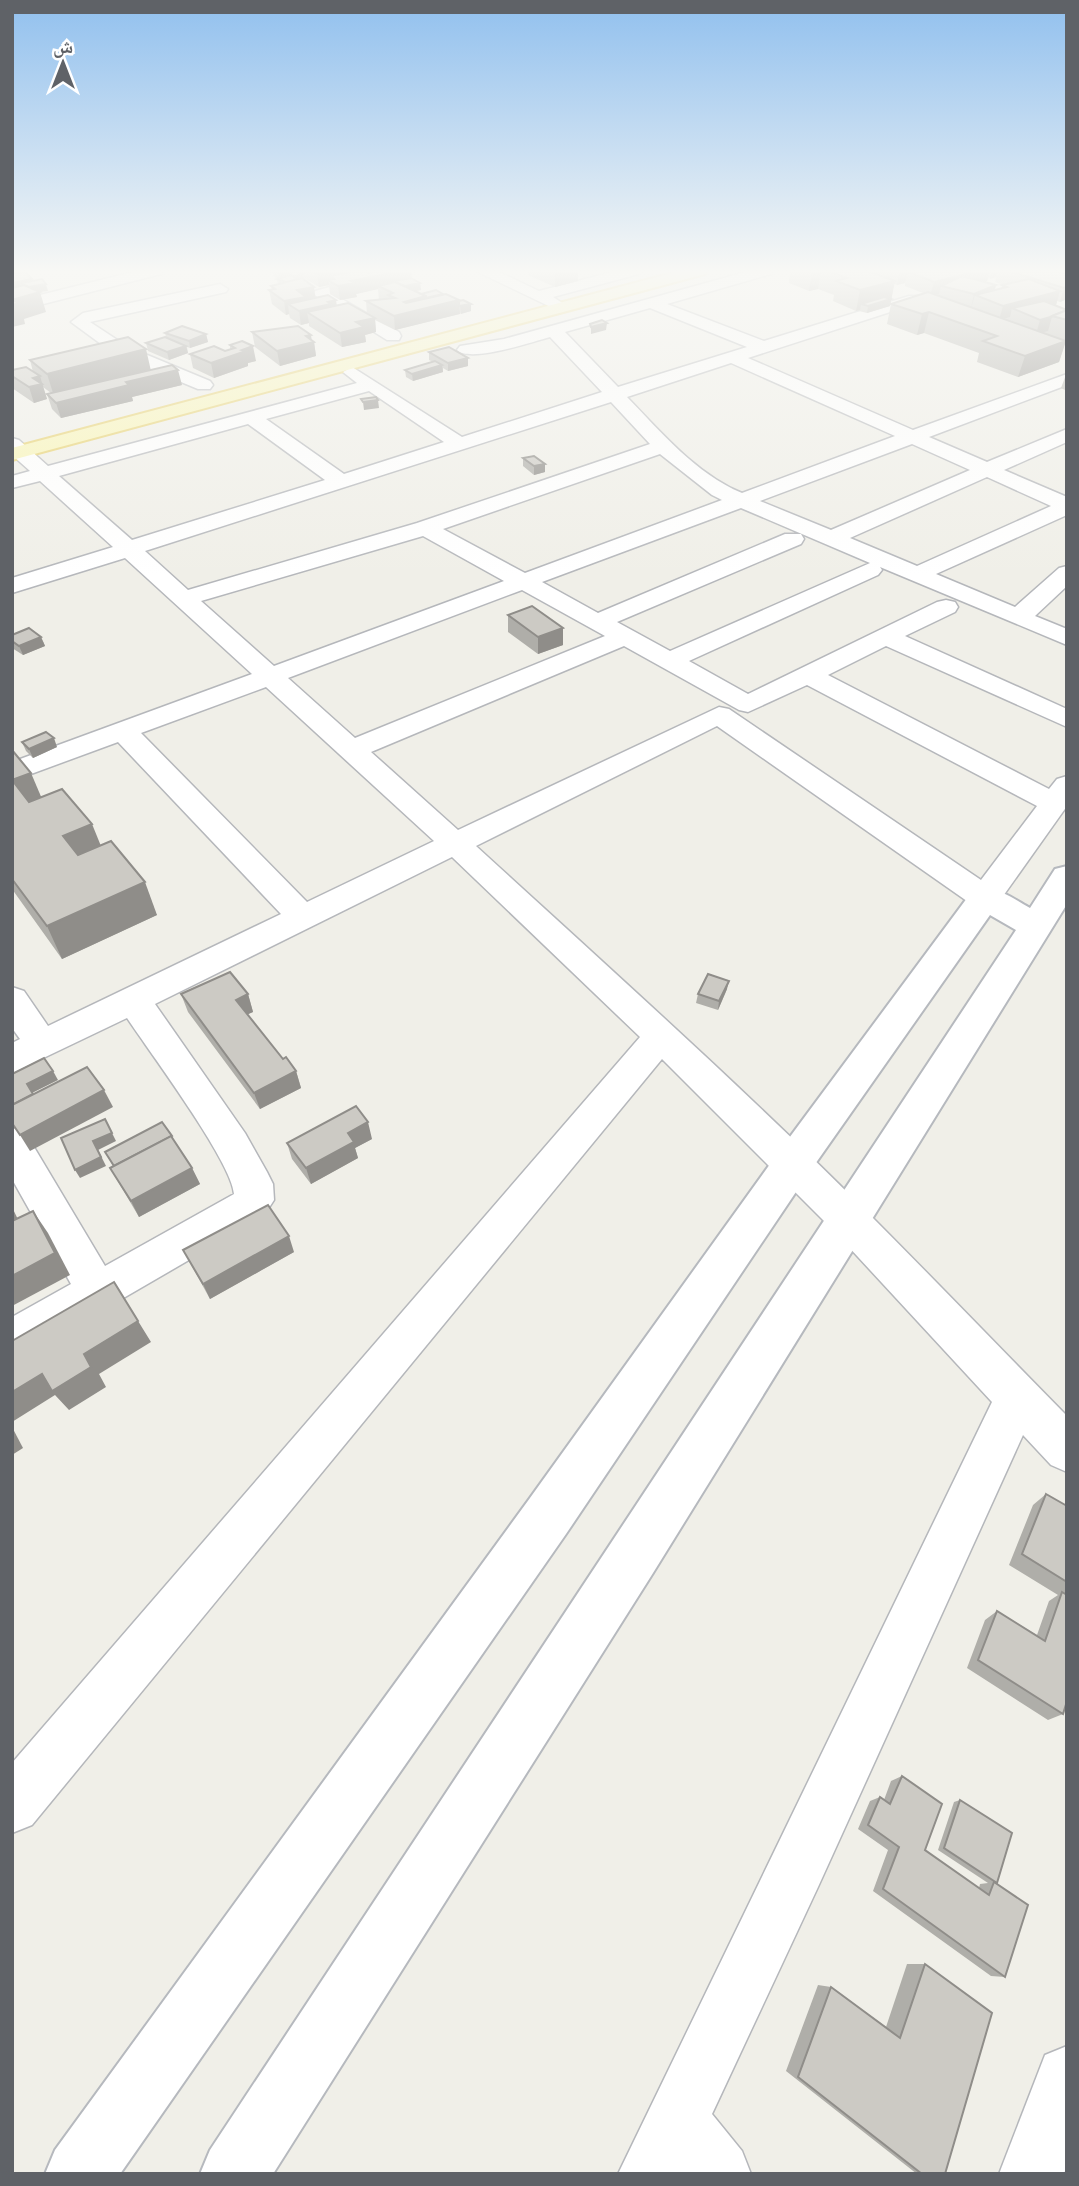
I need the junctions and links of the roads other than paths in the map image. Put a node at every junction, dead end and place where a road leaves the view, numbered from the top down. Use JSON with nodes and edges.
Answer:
{"nodes":[{"id":1,"x":173,"y":373,"type":"edge"},
{"id":2,"x":316,"y":373,"type":"edge"},
{"id":3,"x":353,"y":373,"type":"edge"},
{"id":4,"x":592,"y":373,"type":"edge"},
{"id":5,"x":687,"y":373,"type":"edge"},
{"id":6,"x":768,"y":373,"type":"edge"},
{"id":7,"x":1050,"y":373,"type":"edge"},
{"id":8,"x":1067,"y":379,"type":"edge"},
{"id":9,"x":371,"y":385,"type":"junction"},
{"id":10,"x":204,"y":386,"type":"dead end"},
{"id":11,"x":614,"y":397,"type":"junction"},
{"id":12,"x":251,"y":417,"type":"junction"},
{"id":13,"x":905,"y":432,"type":"junction"},
{"id":14,"x":1067,"y":435,"type":"edge"},
{"id":15,"x":460,"y":443,"type":"junction"},
{"id":16,"x":663,"y":446,"type":"junction"},
{"id":17,"x":14,"y":450,"type":"edge"},
{"id":18,"x":986,"y":468,"type":"junction"},
{"id":19,"x":43,"y":474,"type":"junction"},
{"id":20,"x":340,"y":481,"type":"junction"},
{"id":21,"x":12,"y":482,"type":"edge"},
{"id":22,"x":729,"y":496,"type":"junction"},
{"id":23,"x":1067,"y":506,"type":"edge"},
{"id":24,"x":425,"y":528,"type":"junction"},
{"id":25,"x":793,"y":539,"type":"dead end"},
{"id":26,"x":829,"y":539,"type":"junction"},
{"id":27,"x":128,"y":550,"type":"junction"},
{"id":28,"x":870,"y":570,"type":"dead end"},
{"id":29,"x":1067,"y":573,"type":"edge"},
{"id":30,"x":916,"y":575,"type":"junction"},
{"id":31,"x":517,"y":578,"type":"junction"},
{"id":32,"x":12,"y":586,"type":"edge"},
{"id":33,"x":183,"y":599,"type":"junction"},
{"id":34,"x":946,"y":607,"type":"dead end"},
{"id":35,"x":1018,"y":618,"type":"junction"},
{"id":36,"x":597,"y":622,"type":"junction"},
{"id":37,"x":886,"y":636,"type":"junction"},
{"id":38,"x":625,"y":637,"type":"junction"},
{"id":39,"x":1067,"y":638,"type":"edge"},
{"id":40,"x":669,"y":661,"type":"junction"},
{"id":41,"x":263,"y":671,"type":"junction"},
{"id":42,"x":808,"y":675,"type":"junction"},
{"id":43,"x":1067,"y":719,"type":"edge"},
{"id":44,"x":123,"y":731,"type":"junction"},
{"id":45,"x":351,"y":750,"type":"junction"},
{"id":46,"x":12,"y":752,"type":"edge"},
{"id":47,"x":12,"y":772,"type":"edge"},
{"id":48,"x":1060,"y":794,"type":"edge"},
{"id":49,"x":455,"y":843,"type":"junction"},
{"id":50,"x":1067,"y":877,"type":"edge"},
{"id":51,"x":985,"y":898,"type":"junction"},
{"id":52,"x":302,"y":917,"type":"junction"},
{"id":53,"x":1036,"y":926,"type":"junction"},
{"id":54,"x":12,"y":1000,"type":"edge"},
{"id":55,"x":134,"y":1001,"type":"junction"},
{"id":56,"x":661,"y":1036,"type":"junction"},
{"id":57,"x":27,"y":1051,"type":"edge"},
{"id":58,"x":12,"y":1143,"type":"edge"},
{"id":59,"x":792,"y":1165,"type":"junction"},
{"id":60,"x":849,"y":1219,"type":"junction"},
{"id":61,"x":97,"y":1291,"type":"junction"},
{"id":62,"x":12,"y":1340,"type":"edge"},
{"id":63,"x":1018,"y":1395,"type":"junction"},
{"id":64,"x":1067,"y":1449,"type":"edge"},
{"id":65,"x":12,"y":1805,"type":"edge"},
{"id":66,"x":1067,"y":2077,"type":"edge"},
{"id":67,"x":663,"y":2147,"type":"edge"},
{"id":68,"x":79,"y":2174,"type":"edge"},
{"id":69,"x":234,"y":2174,"type":"edge"},
{"id":70,"x":719,"y":2174,"type":"edge"},
{"id":71,"x":1031,"y":2174,"type":"edge"}],
"edges":[{"from":1,"to":10,"type":"street"},
{"from":2,"to":17,"type":"main road"},
{"from":3,"to":9,"type":"street"},
{"from":4,"to":11,"type":"street"},
{"from":5,"to":11,"type":"street"},
{"from":6,"to":13,"type":"street"},
{"from":7,"to":13,"type":"street"},
{"from":8,"to":13,"type":"street"},
{"from":9,"to":12,"type":"street"},
{"from":9,"to":15,"type":"street"},
{"from":11,"to":15,"type":"street"},
{"from":11,"to":16,"type":"street"},
{"from":12,"to":19,"type":"street"},
{"from":12,"to":20,"type":"street"},
{"from":13,"to":18,"type":"street"},
{"from":13,"to":22,"type":"street"},
{"from":14,"to":18,"type":"street"},
{"from":15,"to":20,"type":"street"},
{"from":16,"to":22,"type":"street"},
{"from":16,"to":24,"type":"street"},
{"from":17,"to":19,"type":"street"},
{"from":18,"to":23,"type":"street"},
{"from":18,"to":26,"type":"street"},
{"from":19,"to":21,"type":"street"},
{"from":19,"to":27,"type":"street"},
{"from":20,"to":27,"type":"street"},
{"from":22,"to":26,"type":"street"},
{"from":22,"to":31,"type":"street"},
{"from":23,"to":30,"type":"street"},
{"from":24,"to":31,"type":"street"},
{"from":24,"to":33,"type":"street"},
{"from":25,"to":36,"type":"street"},
{"from":26,"to":30,"type":"street"},
{"from":27,"to":32,"type":"street"},
{"from":27,"to":33,"type":"street"},
{"from":28,"to":40,"type":"street"},
{"from":29,"to":35,"type":"street"},
{"from":30,"to":35,"type":"street"},
{"from":31,"to":36,"type":"street"},
{"from":31,"to":41,"type":"street"},
{"from":33,"to":41,"type":"street"},
{"from":34,"to":37,"type":"street"},
{"from":35,"to":39,"type":"street"},
{"from":36,"to":38,"type":"street"},
{"from":37,"to":42,"type":"street"},
{"from":37,"to":43,"type":"street"},
{"from":38,"to":40,"type":"street"},
{"from":38,"to":45,"type":"street"},
{"from":40,"to":42,"type":"street"},
{"from":41,"to":44,"type":"street"},
{"from":41,"to":45,"type":"street"},
{"from":41,"to":46,"type":"street"},
{"from":42,"to":48,"type":"street"},
{"from":44,"to":47,"type":"street"},
{"from":44,"to":52,"type":"street"},
{"from":45,"to":49,"type":"street"},
{"from":48,"to":51,"type":"street"},
{"from":49,"to":51,"type":"street"},
{"from":49,"to":52,"type":"street"},
{"from":49,"to":56,"type":"street"},
{"from":50,"to":53,"type":"street"},
{"from":51,"to":53,"type":"street"},
{"from":51,"to":59,"type":"street"},
{"from":52,"to":55,"type":"street"},
{"from":53,"to":60,"type":"street"},
{"from":54,"to":57,"type":"street"},
{"from":55,"to":57,"type":"street"},
{"from":55,"to":61,"type":"street"},
{"from":56,"to":59,"type":"street"},
{"from":56,"to":65,"type":"street"},
{"from":58,"to":61,"type":"street"},
{"from":59,"to":60,"type":"street"},
{"from":59,"to":68,"type":"street"},
{"from":60,"to":63,"type":"street"},
{"from":60,"to":69,"type":"street"},
{"from":61,"to":62,"type":"street"},
{"from":63,"to":64,"type":"street"},
{"from":63,"to":67,"type":"street"},
{"from":66,"to":71,"type":"street"},
{"from":67,"to":70,"type":"street"}]}
